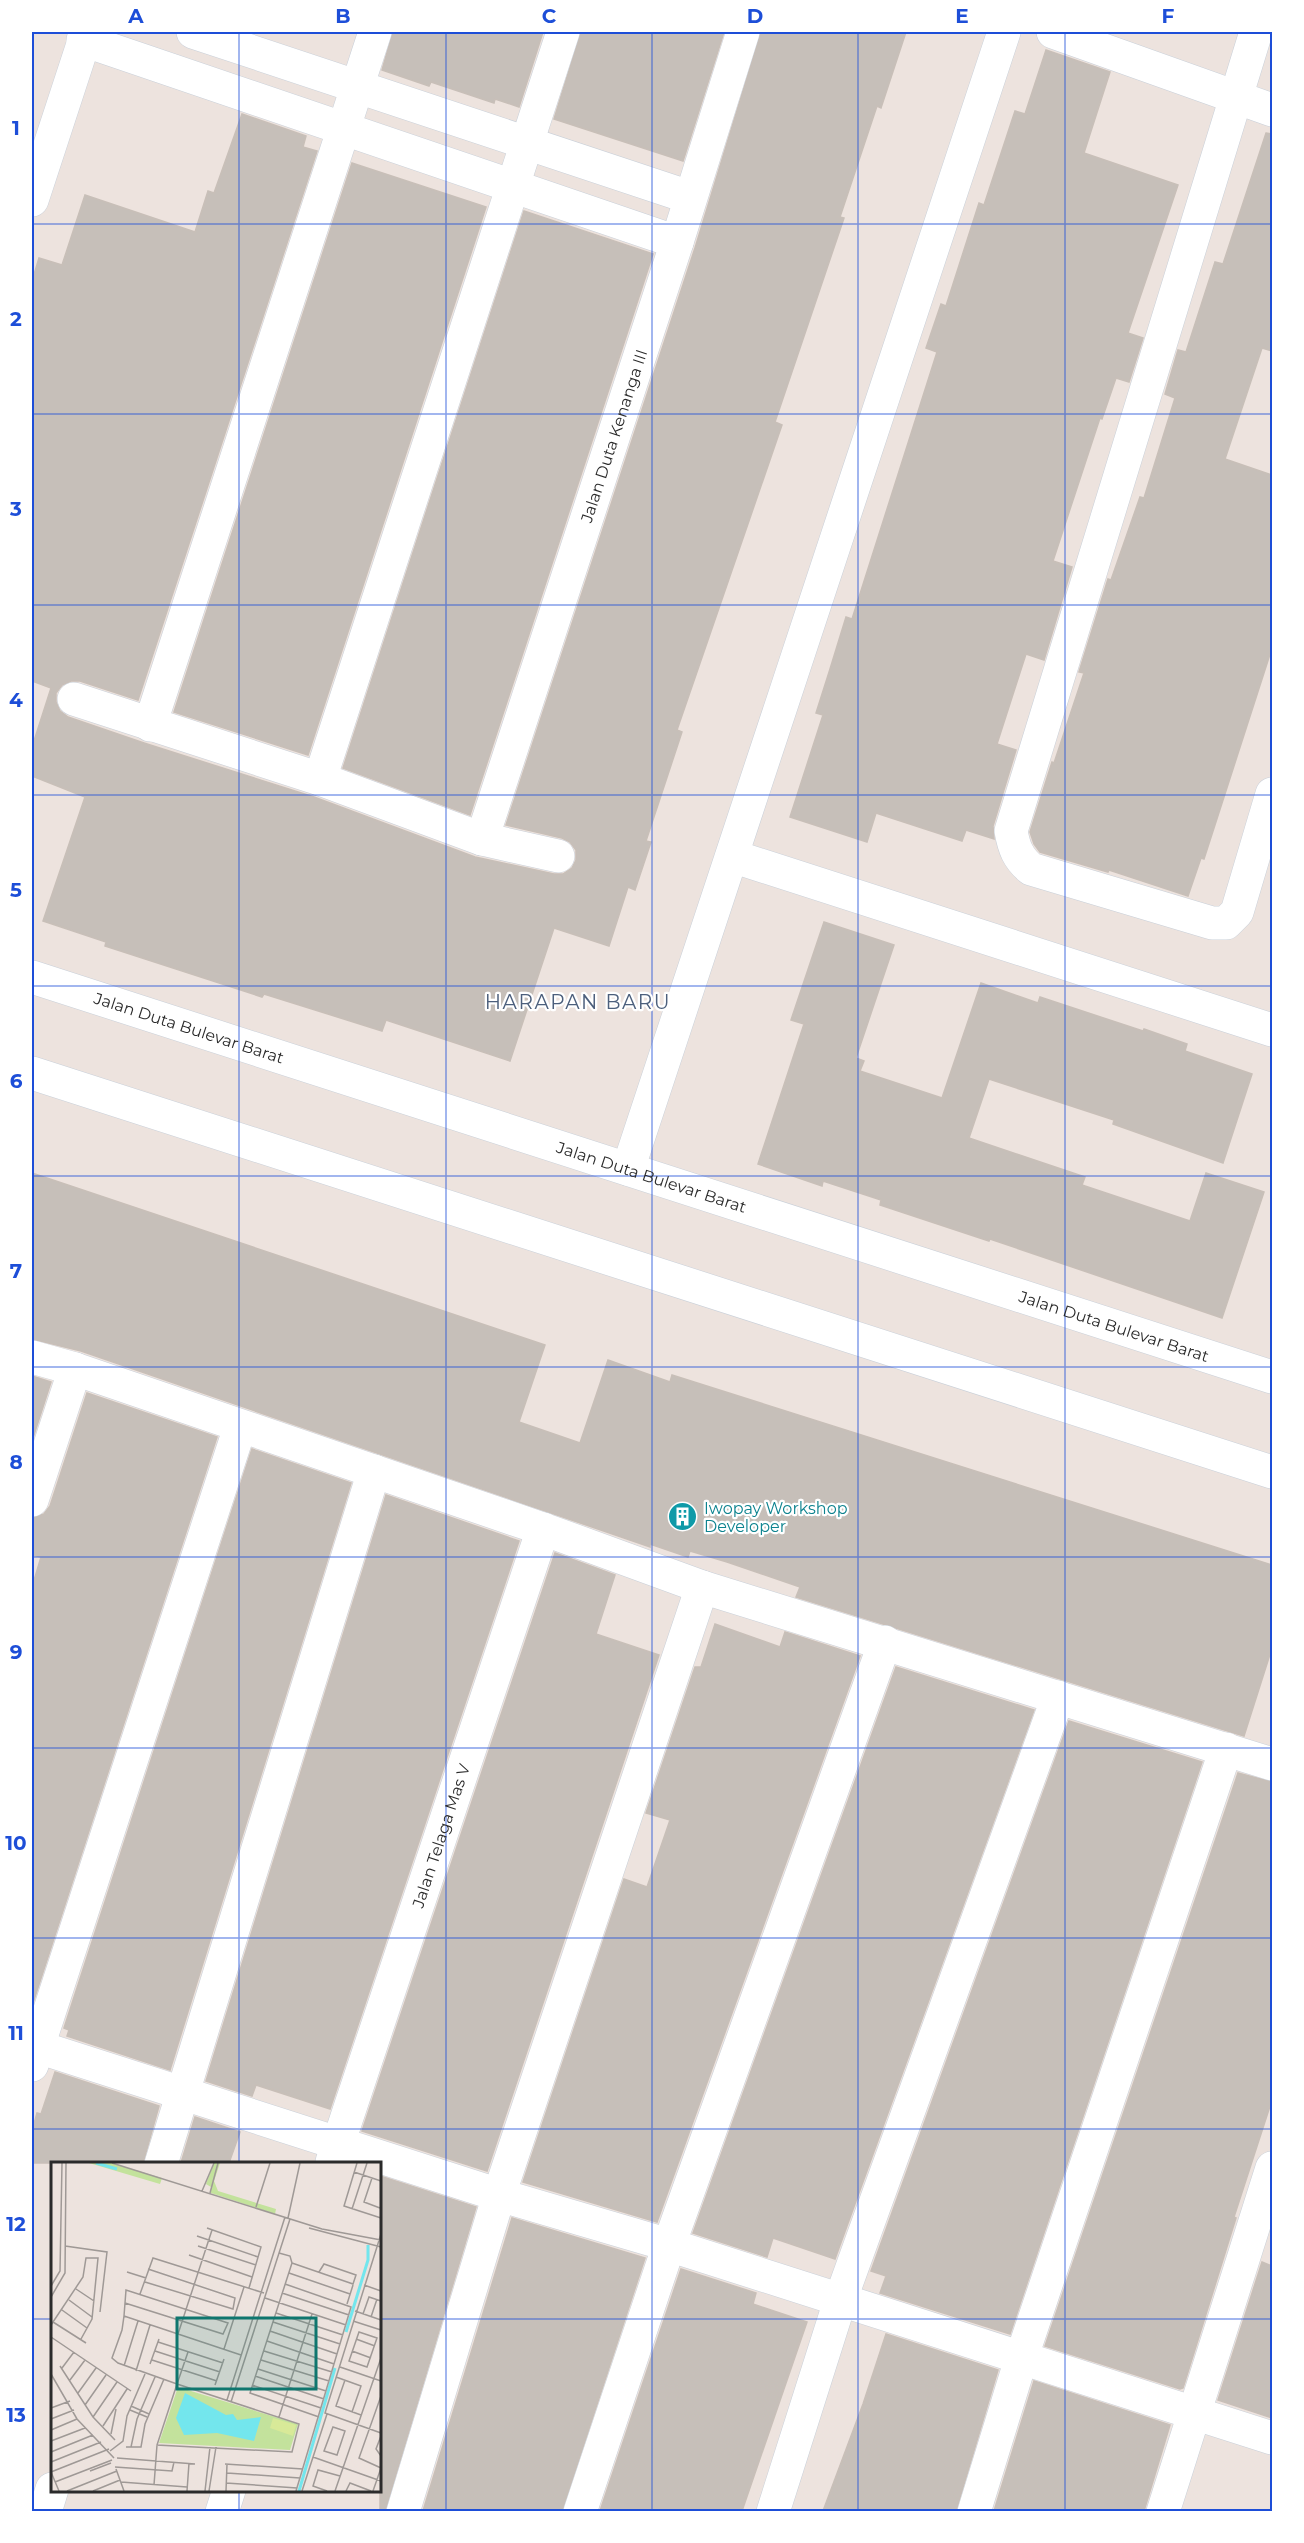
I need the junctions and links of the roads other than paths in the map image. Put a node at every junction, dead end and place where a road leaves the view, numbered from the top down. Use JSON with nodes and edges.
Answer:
{"nodes":[{"id":1,"x":193,"y":32,"type":"edge"},
{"id":2,"x":375,"y":32,"type":"edge"},
{"id":3,"x":563,"y":32,"type":"edge"},
{"id":4,"x":743,"y":32,"type":"edge"},
{"id":5,"x":1004,"y":32,"type":"edge"},
{"id":6,"x":1053,"y":32,"type":"edge"},
{"id":7,"x":1257,"y":32,"type":"edge"},
{"id":8,"x":85,"y":36,"type":"edge"},
{"id":9,"x":357,"y":87,"type":"junction"},
{"id":10,"x":1235,"y":97,"type":"junction"},
{"id":11,"x":1272,"y":110,"type":"edge"},
{"id":12,"x":344,"y":129,"type":"junction"},
{"id":13,"x":527,"y":143,"type":"junction"},
{"id":14,"x":512,"y":185,"type":"junction"},
{"id":15,"x":689,"y":197,"type":"junction"},
{"id":16,"x":32,"y":200,"type":"edge"},
{"id":17,"x":677,"y":242,"type":"junction"},
{"id":18,"x":74,"y":699,"type":"dead end"},
{"id":19,"x":150,"y":724,"type":"junction"},
{"id":20,"x":320,"y":779,"type":"junction"},
{"id":21,"x":1272,"y":794,"type":"edge"},
{"id":22,"x":482,"y":839,"type":"junction"},
{"id":23,"x":558,"y":855,"type":"dead end"},
{"id":24,"x":732,"y":855,"type":"junction"},
{"id":25,"x":32,"y":976,"type":"edge"},
{"id":26,"x":1272,"y":1029,"type":"edge"},
{"id":27,"x":32,"y":1073,"type":"edge"},
{"id":28,"x":628,"y":1169,"type":"junction"},
{"id":29,"x":32,"y":1357,"type":"edge"},
{"id":30,"x":75,"y":1369,"type":"junction"},
{"id":31,"x":1272,"y":1377,"type":"edge"},
{"id":32,"x":240,"y":1427,"type":"junction"},
{"id":33,"x":374,"y":1471,"type":"junction"},
{"id":34,"x":1272,"y":1472,"type":"edge"},
{"id":35,"x":32,"y":1500,"type":"edge"},
{"id":36,"x":543,"y":1529,"type":"junction"},
{"id":37,"x":702,"y":1587,"type":"junction"},
{"id":38,"x":885,"y":1642,"type":"junction"},
{"id":39,"x":1058,"y":1697,"type":"junction"},
{"id":40,"x":1226,"y":1749,"type":"junction"},
{"id":41,"x":1272,"y":1764,"type":"edge"},
{"id":42,"x":33,"y":2053,"type":"edge"},
{"id":43,"x":184,"y":2094,"type":"junction"},
{"id":44,"x":335,"y":2153,"type":"edge"},
{"id":45,"x":160,"y":2162,"type":"edge"},
{"id":46,"x":370,"y":2162,"type":"edge"},
{"id":47,"x":381,"y":2165,"type":"edge"},
{"id":48,"x":1272,"y":2168,"type":"edge"},
{"id":49,"x":499,"y":2195,"type":"junction"},
{"id":50,"x":669,"y":2245,"type":"junction"},
{"id":51,"x":840,"y":2301,"type":"junction"},
{"id":52,"x":1021,"y":2359,"type":"junction"},
{"id":53,"x":1194,"y":2414,"type":"junction"},
{"id":54,"x":1272,"y":2438,"type":"edge"},
{"id":55,"x":51,"y":2492,"type":"edge"},
{"id":56,"x":228,"y":2492,"type":"edge"},
{"id":57,"x":45,"y":2511,"type":"edge"},
{"id":58,"x":222,"y":2511,"type":"edge"},
{"id":59,"x":403,"y":2511,"type":"edge"},
{"id":60,"x":580,"y":2511,"type":"edge"},
{"id":61,"x":773,"y":2511,"type":"edge"},
{"id":62,"x":974,"y":2511,"type":"edge"},
{"id":63,"x":1163,"y":2511,"type":"edge"}],
"edges":[{"from":1,"to":9,"type":"street"},
{"from":2,"to":9,"type":"street"},
{"from":3,"to":13,"type":"street"},
{"from":4,"to":15,"type":"street","name":"Jalan Duta Kenanga III"},
{"from":5,"to":24,"type":"street"},
{"from":6,"to":10,"type":"street"},
{"from":7,"to":10,"type":"street"},
{"from":8,"to":12,"type":"street"},
{"from":8,"to":16,"type":"street"},
{"from":9,"to":12,"type":"street"},
{"from":9,"to":13,"type":"street"},
{"from":10,"to":11,"type":"street"},
{"from":10,"to":21,"type":"street"},
{"from":12,"to":14,"type":"street"},
{"from":12,"to":19,"type":"street"},
{"from":13,"to":14,"type":"street"},
{"from":13,"to":15,"type":"street"},
{"from":14,"to":17,"type":"street"},
{"from":14,"to":20,"type":"street"},
{"from":15,"to":17,"type":"street","name":"Jalan Duta Kenanga III"},
{"from":17,"to":22,"type":"street","name":"Jalan Duta Kenanga III"},
{"from":18,"to":19,"type":"street"},
{"from":19,"to":20,"type":"street"},
{"from":20,"to":22,"type":"street"},
{"from":22,"to":23,"type":"street"},
{"from":24,"to":26,"type":"street"},
{"from":24,"to":28,"type":"street"},
{"from":25,"to":28,"type":"street","name":"Jalan Duta Bulevar Barat"},
{"from":27,"to":34,"type":"street"},
{"from":28,"to":31,"type":"street","name":"Jalan Duta Bulevar Barat"},
{"from":29,"to":30,"type":"street"},
{"from":30,"to":32,"type":"street"},
{"from":30,"to":35,"type":"street"},
{"from":32,"to":33,"type":"street"},
{"from":32,"to":42,"type":"street"},
{"from":33,"to":36,"type":"street"},
{"from":33,"to":43,"type":"street"},
{"from":36,"to":37,"type":"street"},
{"from":36,"to":44,"type":"street","name":"Jalan Telaga Mas V"},
{"from":37,"to":38,"type":"street"},
{"from":37,"to":49,"type":"street"},
{"from":38,"to":39,"type":"street"},
{"from":38,"to":50,"type":"street"},
{"from":39,"to":40,"type":"street"},
{"from":39,"to":51,"type":"street"},
{"from":40,"to":41,"type":"street"},
{"from":40,"to":52,"type":"street"},
{"from":42,"to":43,"type":"street"},
{"from":43,"to":44,"type":"street"},
{"from":43,"to":45,"type":"street"},
{"from":44,"to":46,"type":"street"},
{"from":47,"to":49,"type":"street"},
{"from":48,"to":53,"type":"street"},
{"from":49,"to":50,"type":"street"},
{"from":49,"to":59,"type":"street"},
{"from":50,"to":51,"type":"street"},
{"from":50,"to":60,"type":"street"},
{"from":51,"to":52,"type":"street"},
{"from":51,"to":61,"type":"street"},
{"from":52,"to":53,"type":"street"},
{"from":52,"to":62,"type":"street"},
{"from":53,"to":54,"type":"street"},
{"from":53,"to":63,"type":"street"},
{"from":55,"to":57,"type":"street"},
{"from":56,"to":58,"type":"street"}]}
